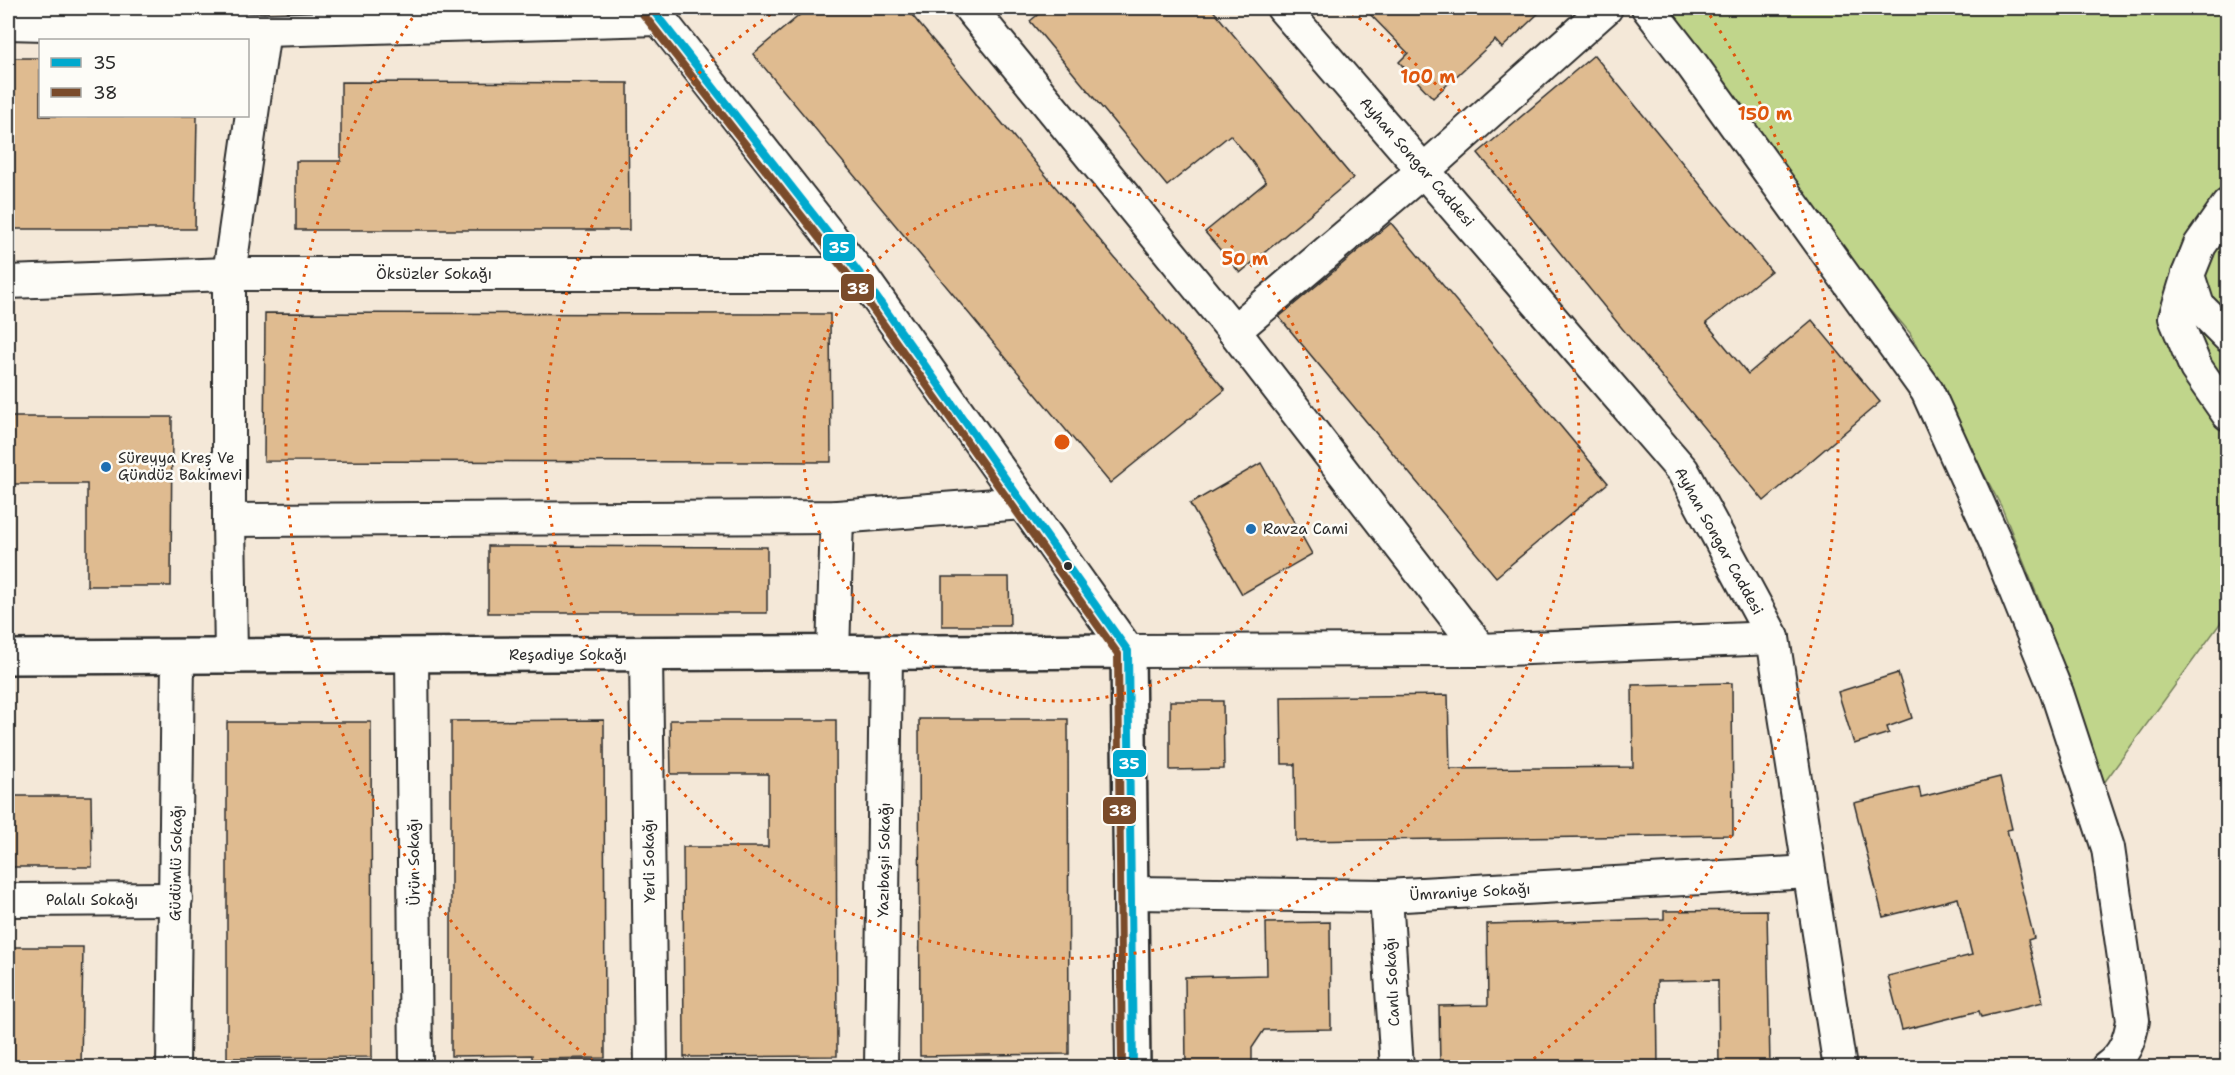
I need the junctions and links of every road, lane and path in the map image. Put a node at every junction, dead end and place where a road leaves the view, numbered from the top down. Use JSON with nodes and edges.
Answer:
{"nodes":[{"id":1,"x":1283,"y":8,"type":"edge"},
{"id":2,"x":1606,"y":8,"type":"edge"},
{"id":3,"x":1648,"y":8,"type":"edge"},
{"id":4,"x":982,"y":12,"type":"edge"},
{"id":5,"x":654,"y":13,"type":"edge"},
{"id":6,"x":86,"y":16,"type":"edge"},
{"id":7,"x":8,"y":23,"type":"edge"},
{"id":8,"x":264,"y":30,"type":"junction"},
{"id":9,"x":1424,"y":170,"type":"junction"},
{"id":10,"x":2228,"y":205,"type":"edge"},
{"id":11,"x":229,"y":274,"type":"junction"},
{"id":12,"x":860,"y":274,"type":"junction"},
{"id":13,"x":2188,"y":275,"type":"junction"},
{"id":14,"x":8,"y":282,"type":"edge"},
{"id":15,"x":1234,"y":331,"type":"junction"},
{"id":16,"x":2228,"y":336,"type":"edge"},
{"id":17,"x":2228,"y":414,"type":"edge"},
{"id":18,"x":1023,"y":503,"type":"junction"},
{"id":19,"x":837,"y":517,"type":"junction"},
{"id":20,"x":229,"y":520,"type":"junction"},
{"id":21,"x":1773,"y":638,"type":"junction"},
{"id":22,"x":1481,"y":650,"type":"junction"},
{"id":23,"x":1128,"y":651,"type":"junction"},
{"id":24,"x":886,"y":652,"type":"junction"},
{"id":25,"x":833,"y":653,"type":"junction"},
{"id":26,"x":646,"y":654,"type":"junction"},
{"id":27,"x":412,"y":656,"type":"junction"},
{"id":28,"x":8,"y":657,"type":"edge"},
{"id":29,"x":231,"y":657,"type":"junction"},
{"id":30,"x":178,"y":658,"type":"junction"},
{"id":31,"x":1809,"y":872,"type":"junction"},
{"id":32,"x":1131,"y":892,"type":"junction"},
{"id":33,"x":1386,"y":896,"type":"junction"},
{"id":34,"x":176,"y":899,"type":"junction"},
{"id":35,"x":8,"y":900,"type":"edge"},
{"id":36,"x":173,"y":1068,"type":"edge"},
{"id":37,"x":416,"y":1068,"type":"edge"},
{"id":38,"x":651,"y":1068,"type":"edge"},
{"id":39,"x":881,"y":1068,"type":"edge"},
{"id":40,"x":1133,"y":1068,"type":"edge"},
{"id":41,"x":1397,"y":1068,"type":"edge"},
{"id":42,"x":1840,"y":1068,"type":"edge"},
{"id":43,"x":2107,"y":1068,"type":"edge"}],
"edges":[{"from":1,"to":9,"type":"street","name":"Ayhan Songar Caddesi"},
{"from":2,"to":9,"type":"street"},
{"from":3,"to":43,"type":"street"},
{"from":4,"to":15,"type":"street"},
{"from":5,"to":8,"type":"street"},
{"from":5,"to":12,"type":"street"},
{"from":6,"to":7,"type":"street"},
{"from":6,"to":8,"type":"street"},
{"from":8,"to":11,"type":"street"},
{"from":9,"to":15,"type":"street"},
{"from":9,"to":21,"type":"street","name":"Ayhan Songar Caddesi"},
{"from":10,"to":13,"type":"street"},
{"from":11,"to":12,"type":"street","name":"Öksüzler Sokağı"},
{"from":11,"to":14,"type":"street","name":"Öksüzler Sokağı"},
{"from":11,"to":20,"type":"street"},
{"from":12,"to":18,"type":"street"},
{"from":13,"to":16,"type":"street"},
{"from":13,"to":17,"type":"street"},
{"from":15,"to":22,"type":"street"},
{"from":18,"to":19,"type":"street"},
{"from":18,"to":23,"type":"street"},
{"from":19,"to":20,"type":"street"},
{"from":19,"to":25,"type":"street"},
{"from":20,"to":29,"type":"street"},
{"from":21,"to":22,"type":"street"},
{"from":21,"to":31,"type":"street","name":"Ayhan Songar Caddesi"},
{"from":22,"to":23,"type":"street"},
{"from":23,"to":24,"type":"street","name":"Reşadiye Sokağı"},
{"from":23,"to":32,"type":"street"},
{"from":24,"to":25,"type":"street","name":"Reşadiye Sokağı"},
{"from":24,"to":39,"type":"street","name":"Yazıbaşıi Sokağı"},
{"from":25,"to":26,"type":"street","name":"Reşadiye Sokağı"},
{"from":26,"to":27,"type":"street","name":"Reşadiye Sokağı"},
{"from":26,"to":38,"type":"street","name":"Yerli Sokağı"},
{"from":27,"to":29,"type":"street","name":"Reşadiye Sokağı"},
{"from":27,"to":37,"type":"street","name":"Ürün Sokağı"},
{"from":28,"to":30,"type":"street","name":"Reşadiye Sokağı"},
{"from":29,"to":30,"type":"street","name":"Reşadiye Sokağı"},
{"from":30,"to":34,"type":"street","name":"Güdümlü Sokağı"},
{"from":31,"to":33,"type":"street","name":"Ümraniye Sokağı"},
{"from":31,"to":42,"type":"street","name":"Ayhan Songar Caddesi"},
{"from":32,"to":33,"type":"street","name":"Ümraniye Sokağı"},
{"from":32,"to":40,"type":"street"},
{"from":33,"to":41,"type":"street","name":"Canlı Sokağı"},
{"from":34,"to":35,"type":"street","name":"Palalı Sokağı"},
{"from":34,"to":36,"type":"street","name":"Güdümlü Sokağı"}]}
